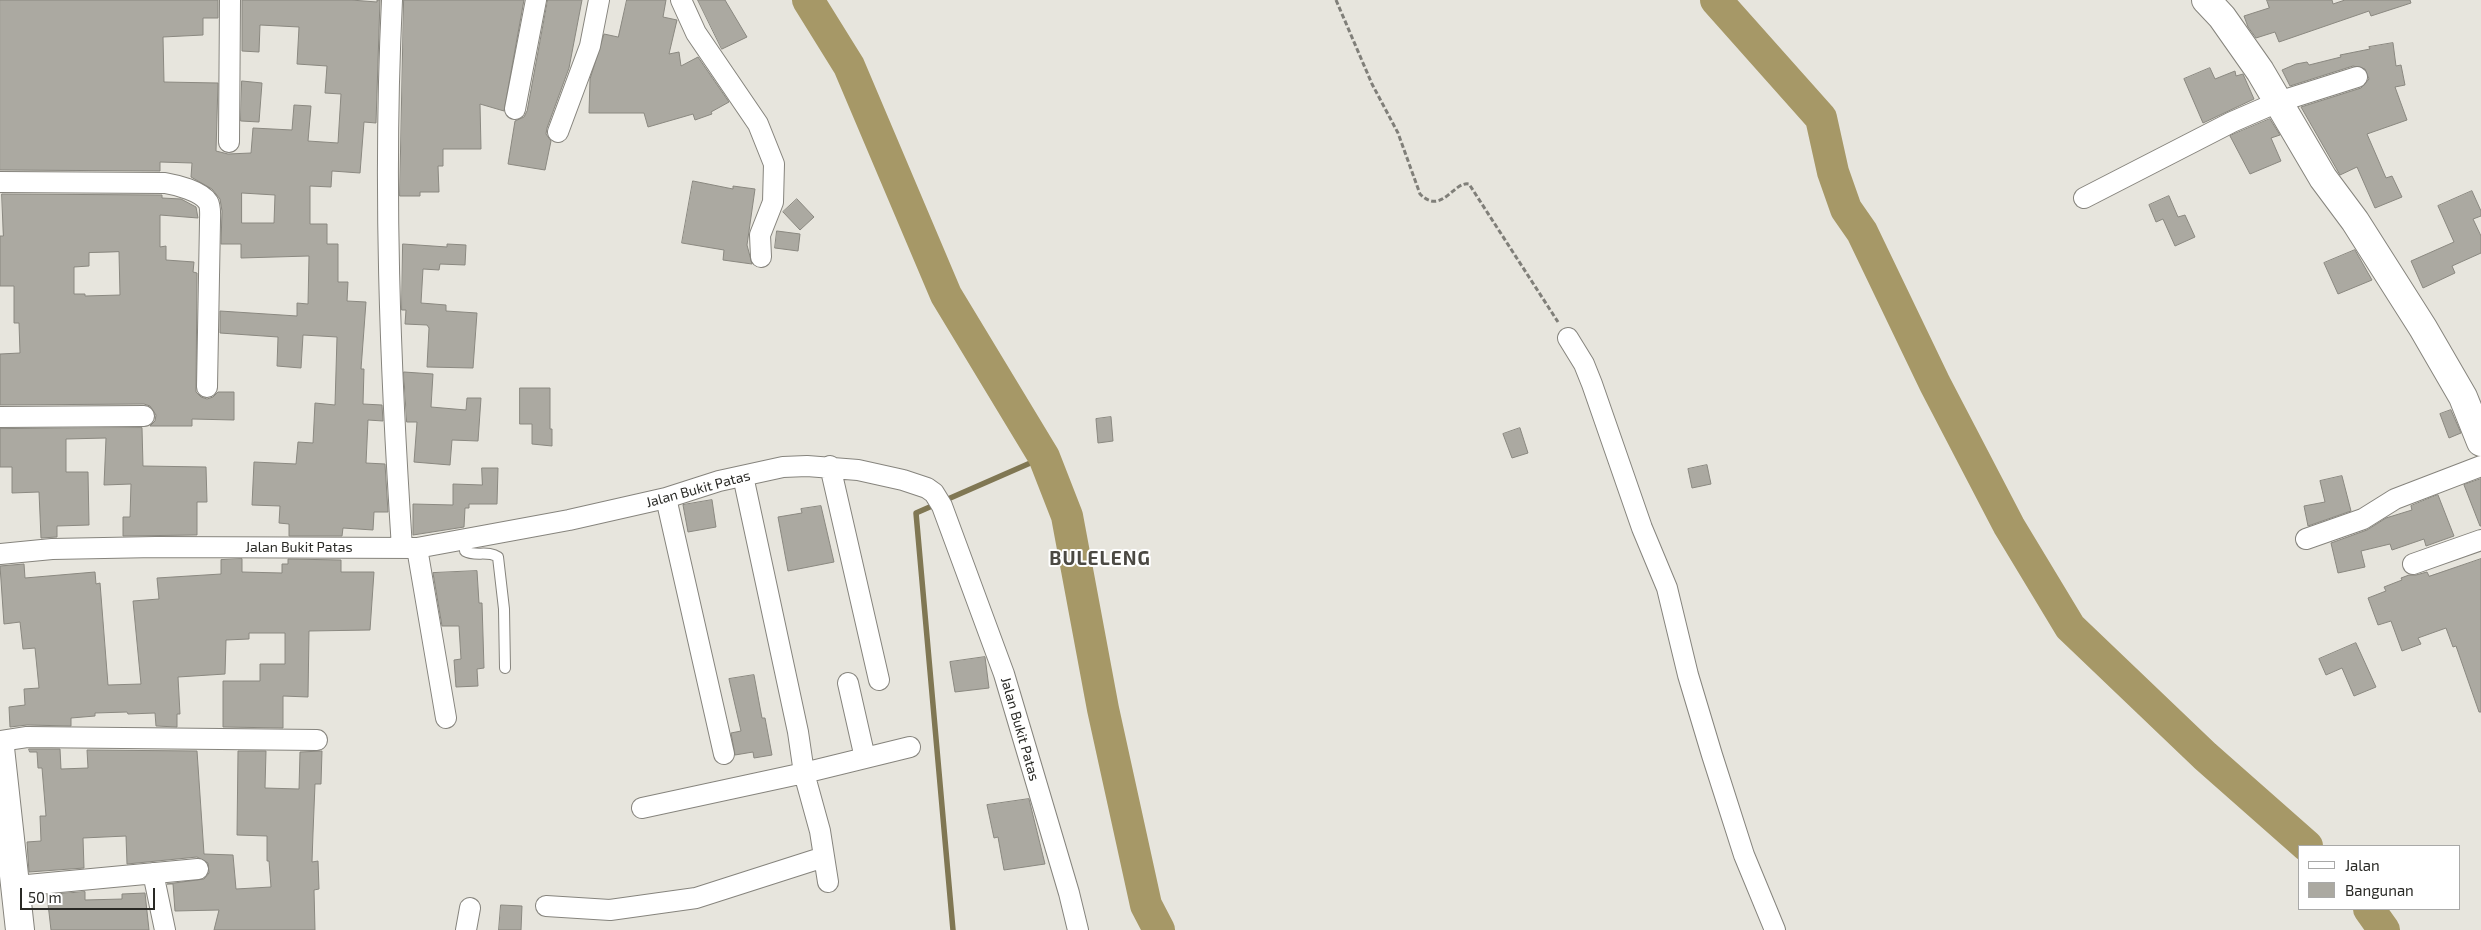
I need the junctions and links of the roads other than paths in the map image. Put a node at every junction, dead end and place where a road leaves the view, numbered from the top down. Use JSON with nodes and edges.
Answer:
{"nodes":[{"id":1,"x":230,"y":0,"type":"edge"},
{"id":2,"x":392,"y":0,"type":"edge"},
{"id":3,"x":536,"y":0,"type":"edge"},
{"id":4,"x":599,"y":0,"type":"edge"},
{"id":5,"x":681,"y":0,"type":"edge"},
{"id":6,"x":2206,"y":0,"type":"edge"},
{"id":7,"x":2356,"y":77,"type":"dead end"},
{"id":8,"x":2278,"y":102,"type":"junction"},
{"id":9,"x":515,"y":110,"type":"dead end"},
{"id":10,"x":558,"y":132,"type":"dead end"},
{"id":11,"x":229,"y":142,"type":"dead end"},
{"id":12,"x":0,"y":182,"type":"edge"},
{"id":13,"x":2084,"y":198,"type":"dead end"},
{"id":14,"x":761,"y":257,"type":"dead end"},
{"id":15,"x":1568,"y":338,"type":"road end"},
{"id":16,"x":207,"y":387,"type":"dead end"},
{"id":17,"x":144,"y":416,"type":"dead end"},
{"id":18,"x":0,"y":417,"type":"edge"},
{"id":19,"x":2481,"y":442,"type":"edge"},
{"id":20,"x":830,"y":466,"type":"junction"},
{"id":21,"x":2481,"y":466,"type":"edge"},
{"id":22,"x":743,"y":476,"type":"junction"},
{"id":23,"x":666,"y":498,"type":"junction"},
{"id":24,"x":464,"y":539,"type":"junction"},
{"id":25,"x":2306,"y":539,"type":"dead end"},
{"id":26,"x":2481,"y":540,"type":"edge"},
{"id":27,"x":409,"y":548,"type":"junction"},
{"id":28,"x":0,"y":554,"type":"edge"},
{"id":29,"x":2413,"y":564,"type":"dead end"},
{"id":30,"x":505,"y":668,"type":"dead end"},
{"id":31,"x":879,"y":680,"type":"dead end"},
{"id":32,"x":848,"y":683,"type":"dead end"},
{"id":33,"x":446,"y":718,"type":"dead end"},
{"id":34,"x":317,"y":740,"type":"dead end"},
{"id":35,"x":0,"y":741,"type":"edge"},
{"id":36,"x":910,"y":747,"type":"dead end"},
{"id":37,"x":0,"y":748,"type":"edge"},
{"id":38,"x":724,"y":754,"type":"dead end"},
{"id":39,"x":865,"y":758,"type":"junction"},
{"id":40,"x":804,"y":773,"type":"junction"},
{"id":41,"x":3,"y":795,"type":"edge"},
{"id":42,"x":642,"y":808,"type":"dead end"},
{"id":43,"x":824,"y":857,"type":"junction"},
{"id":44,"x":198,"y":869,"type":"dead end"},
{"id":45,"x":153,"y":873,"type":"junction"},
{"id":46,"x":828,"y":882,"type":"dead end"},
{"id":47,"x":17,"y":886,"type":"junction"},
{"id":48,"x":546,"y":906,"type":"dead end"},
{"id":49,"x":470,"y":908,"type":"dead end"},
{"id":50,"x":20,"y":930,"type":"edge"},
{"id":51,"x":165,"y":930,"type":"edge"},
{"id":52,"x":466,"y":930,"type":"edge"},
{"id":53,"x":1078,"y":930,"type":"edge"},
{"id":54,"x":1775,"y":930,"type":"edge"}],
"edges":[{"from":1,"to":11,"type":"street"},
{"from":2,"to":27,"type":"street"},
{"from":3,"to":9,"type":"street"},
{"from":4,"to":10,"type":"street"},
{"from":5,"to":14,"type":"street"},
{"from":6,"to":8,"type":"main road"},
{"from":7,"to":8,"type":"street"},
{"from":8,"to":13,"type":"street"},
{"from":8,"to":19,"type":"main road"},
{"from":12,"to":16,"type":"street"},
{"from":15,"to":54,"type":"street"},
{"from":17,"to":18,"type":"street"},
{"from":20,"to":22,"type":"street","name":"Jalan Bukit Patas"},
{"from":20,"to":31,"type":"street"},
{"from":20,"to":53,"type":"street","name":"Jalan Bukit Patas"},
{"from":21,"to":25,"type":"street"},
{"from":22,"to":23,"type":"street","name":"Jalan Bukit Patas"},
{"from":22,"to":40,"type":"street"},
{"from":23,"to":24,"type":"street","name":"Jalan Bukit Patas"},
{"from":23,"to":38,"type":"street"},
{"from":24,"to":27,"type":"street","name":"Jalan Bukit Patas"},
{"from":24,"to":30,"type":"lane"},
{"from":26,"to":29,"type":"street"},
{"from":27,"to":28,"type":"street","name":"Jalan Bukit Patas"},
{"from":27,"to":33,"type":"street"},
{"from":32,"to":39,"type":"street"},
{"from":34,"to":35,"type":"street"},
{"from":36,"to":39,"type":"street"},
{"from":37,"to":41,"type":"main road"},
{"from":39,"to":40,"type":"street"},
{"from":40,"to":42,"type":"street"},
{"from":40,"to":43,"type":"street"},
{"from":41,"to":47,"type":"main road"},
{"from":43,"to":46,"type":"street"},
{"from":43,"to":48,"type":"street"},
{"from":44,"to":45,"type":"street"},
{"from":45,"to":47,"type":"street"},
{"from":45,"to":51,"type":"street"},
{"from":47,"to":50,"type":"main road"},
{"from":49,"to":52,"type":"street"}]}
